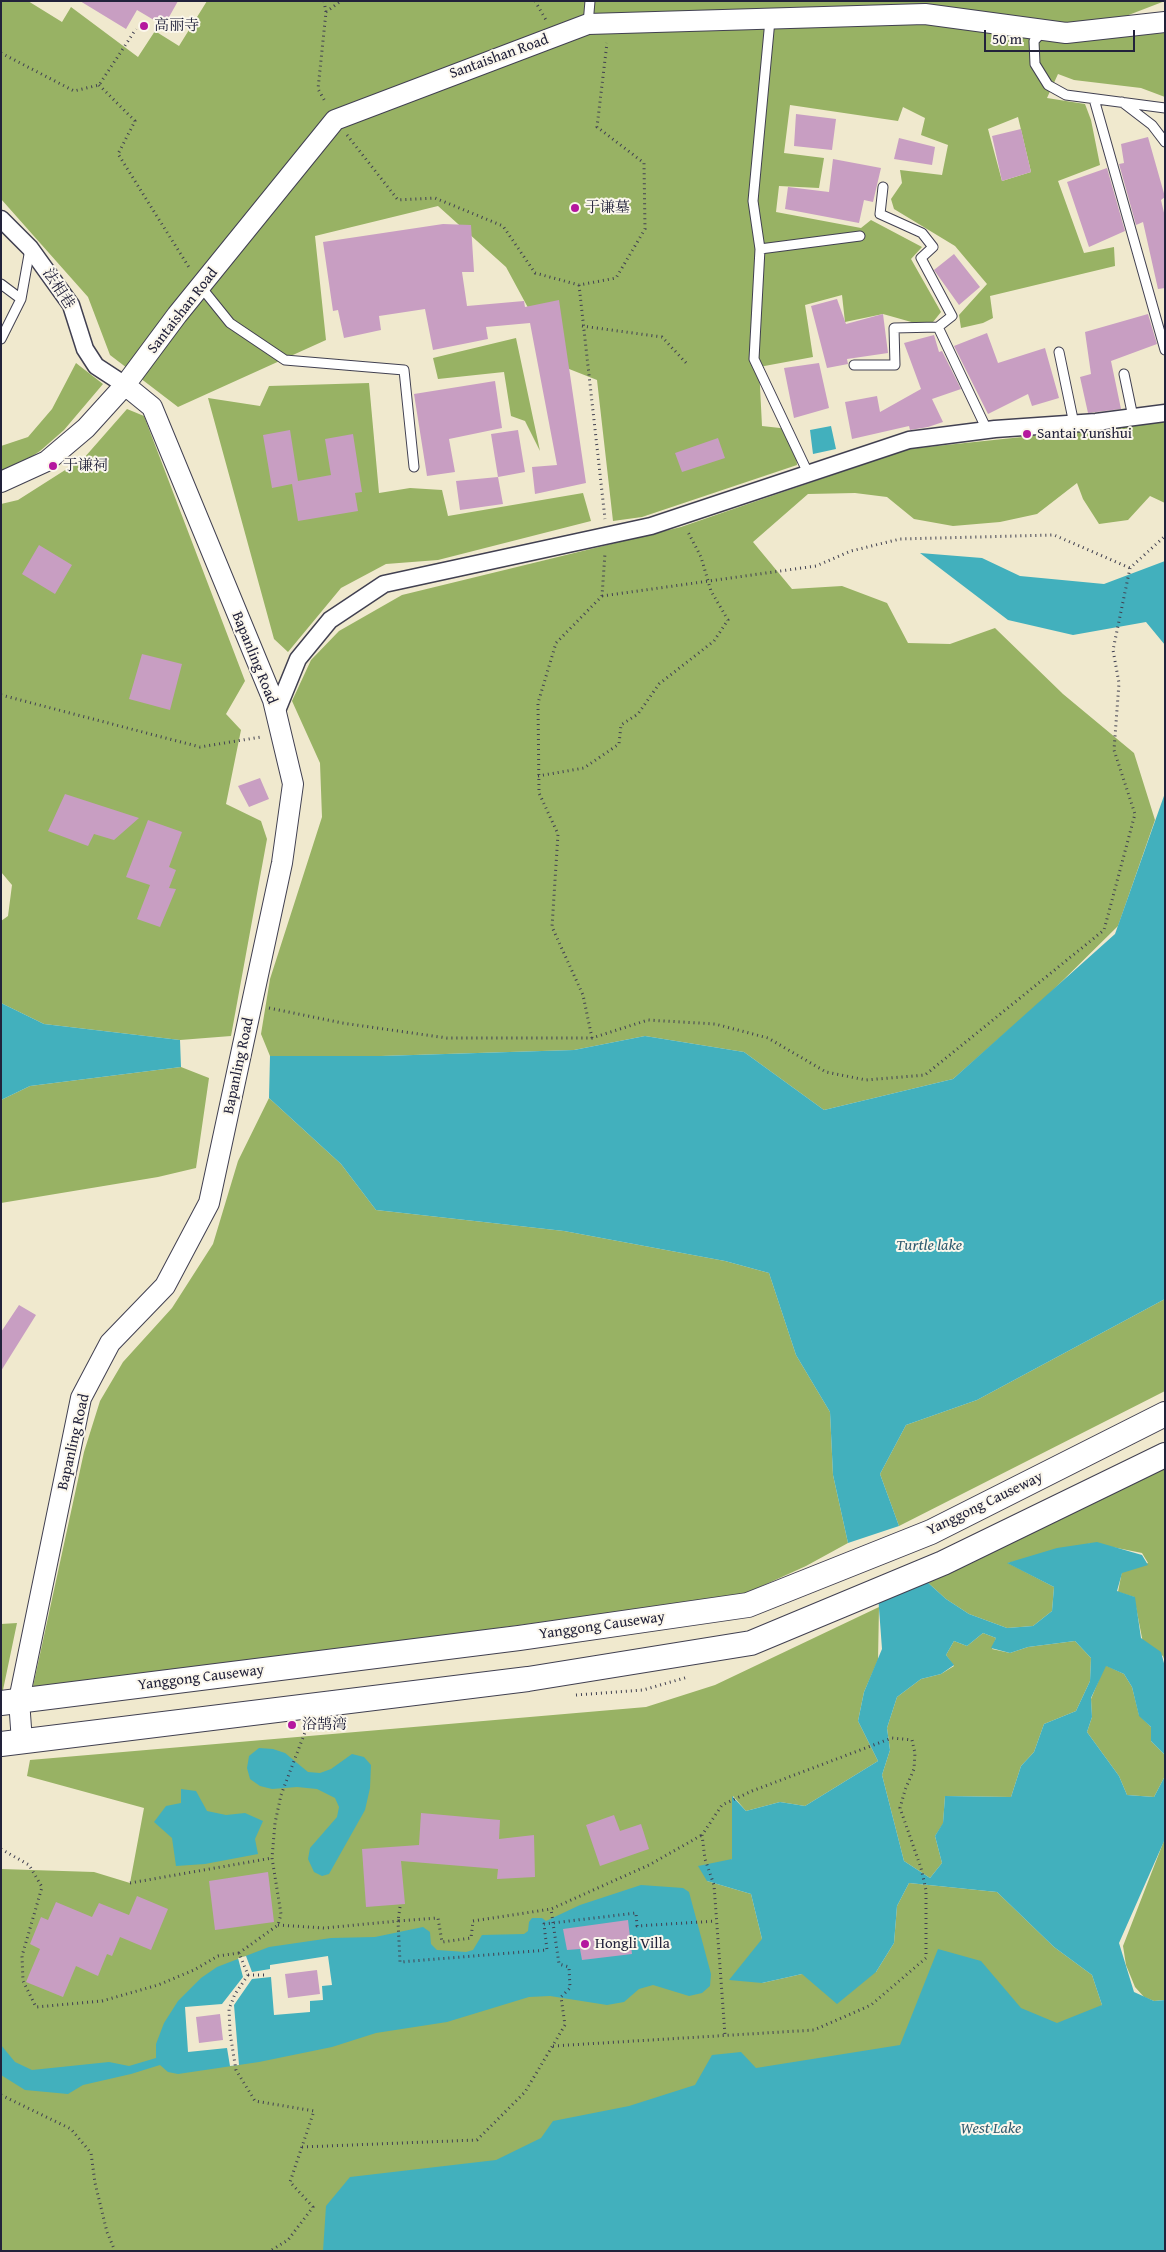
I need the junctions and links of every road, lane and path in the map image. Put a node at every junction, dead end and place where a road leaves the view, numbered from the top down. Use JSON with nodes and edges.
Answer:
{"nodes":[{"id":1,"x":324,"y":1,"type":"edge"},
{"id":2,"x":341,"y":1,"type":"edge"},
{"id":3,"x":590,"y":1,"type":"edge"},
{"id":4,"x":326,"y":12,"type":"junction"},
{"id":5,"x":770,"y":20,"type":"junction"},
{"id":6,"x":1165,"y":22,"type":"edge"},
{"id":7,"x":609,"y":23,"type":"junction"},
{"id":8,"x":588,"y":24,"type":"junction"},
{"id":9,"x":136,"y":29,"type":"dead end"},
{"id":10,"x":1044,"y":30,"type":"junction"},
{"id":11,"x":1,"y":52,"type":"edge"},
{"id":12,"x":99,"y":85,"type":"junction"},
{"id":13,"x":1094,"y":99,"type":"junction"},
{"id":14,"x":1120,"y":101,"type":"junction"},
{"id":15,"x":1165,"y":108,"type":"edge"},
{"id":16,"x":335,"y":120,"type":"junction"},
{"id":17,"x":1165,"y":142,"type":"edge"},
{"id":18,"x":883,"y":187,"type":"dead end"},
{"id":19,"x":1,"y":219,"type":"edge"},
{"id":20,"x":860,"y":236,"type":"dead end"},
{"id":21,"x":30,"y":248,"type":"junction"},
{"id":22,"x":760,"y":250,"type":"junction"},
{"id":23,"x":1,"y":284,"type":"edge"},
{"id":24,"x":579,"y":285,"type":"junction"},
{"id":25,"x":201,"y":287,"type":"junction"},
{"id":26,"x":21,"y":299,"type":"junction"},
{"id":27,"x":582,"y":326,"type":"junction"},
{"id":28,"x":938,"y":327,"type":"junction"},
{"id":29,"x":1,"y":339,"type":"edge"},
{"id":30,"x":1165,"y":350,"type":"edge"},
{"id":31,"x":1059,"y":352,"type":"dead end"},
{"id":32,"x":688,"y":365,"type":"dead end"},
{"id":33,"x":854,"y":365,"type":"dead end"},
{"id":34,"x":1124,"y":374,"type":"dead end"},
{"id":35,"x":125,"y":385,"type":"junction"},
{"id":36,"x":1165,"y":413,"type":"edge"},
{"id":37,"x":1133,"y":417,"type":"junction"},
{"id":38,"x":1074,"y":424,"type":"junction"},
{"id":39,"x":987,"y":430,"type":"junction"},
{"id":40,"x":414,"y":466,"type":"dead end"},
{"id":41,"x":808,"y":474,"type":"junction"},
{"id":42,"x":1,"y":482,"type":"edge"},
{"id":43,"x":679,"y":516,"type":"junction"},
{"id":44,"x":606,"y":536,"type":"junction"},
{"id":45,"x":1165,"y":536,"type":"edge"},
{"id":46,"x":1130,"y":568,"type":"junction"},
{"id":47,"x":708,"y":581,"type":"junction"},
{"id":48,"x":602,"y":596,"type":"junction"},
{"id":49,"x":1,"y":695,"type":"edge"},
{"id":50,"x":276,"y":713,"type":"junction"},
{"id":51,"x":538,"y":776,"type":"junction"},
{"id":52,"x":253,"y":1001,"type":"junction"},
{"id":53,"x":592,"y":1038,"type":"junction"},
{"id":54,"x":1165,"y":1414,"type":"edge"},
{"id":55,"x":1165,"y":1455,"type":"edge"},
{"id":56,"x":10,"y":1702,"type":"edge"},
{"id":57,"x":12,"y":1743,"type":"edge"},
{"id":58,"x":298,"y":1751,"type":"dead end"},
{"id":59,"x":702,"y":1835,"type":"junction"},
{"id":60,"x":1,"y":1849,"type":"edge"},
{"id":61,"x":272,"y":1858,"type":"junction"},
{"id":62,"x":130,"y":1883,"type":"dead end"},
{"id":63,"x":400,"y":1907,"type":"dead end"},
{"id":64,"x":551,"y":1909,"type":"junction"},
{"id":65,"x":398,"y":1921,"type":"junction"},
{"id":66,"x":716,"y":1921,"type":"junction"},
{"id":67,"x":552,"y":1923,"type":"junction"},
{"id":68,"x":278,"y":1925,"type":"junction"},
{"id":69,"x":239,"y":1953,"type":"junction"},
{"id":70,"x":248,"y":1975,"type":"junction"},
{"id":71,"x":266,"y":1975,"type":"dead end"},
{"id":72,"x":725,"y":2035,"type":"junction"},
{"id":73,"x":552,"y":2046,"type":"junction"},
{"id":74,"x":1,"y":2095,"type":"edge"},
{"id":75,"x":302,"y":2148,"type":"junction"},
{"id":76,"x":115,"y":2251,"type":"edge"},
{"id":77,"x":270,"y":2251,"type":"edge"}],
"edges":[{"from":1,"to":4,"type":"path"},
{"from":2,"to":4,"type":"path"},
{"from":3,"to":8,"type":"lane"},
{"from":4,"to":16,"type":"path"},
{"from":5,"to":7,"type":"street","name":"Santaishan Road"},
{"from":5,"to":10,"type":"street","name":"Santaishan Road"},
{"from":5,"to":22,"type":"lane"},
{"from":6,"to":10,"type":"street","name":"Santaishan Road"},
{"from":7,"to":8,"type":"street","name":"Santaishan Road"},
{"from":7,"to":24,"type":"path"},
{"from":8,"to":16,"type":"street","name":"Santaishan Road"},
{"from":9,"to":12,"type":"path"},
{"from":10,"to":13,"type":"lane"},
{"from":11,"to":12,"type":"path"},
{"from":12,"to":25,"type":"path"},
{"from":13,"to":14,"type":"lane"},
{"from":13,"to":30,"type":"lane"},
{"from":14,"to":15,"type":"lane"},
{"from":14,"to":17,"type":"lane"},
{"from":16,"to":24,"type":"path"},
{"from":16,"to":25,"type":"street","name":"Santaishan Road"},
{"from":18,"to":28,"type":"lane"},
{"from":19,"to":21,"type":"street","name":"法相巷"},
{"from":20,"to":22,"type":"lane"},
{"from":21,"to":26,"type":"lane"},
{"from":21,"to":35,"type":"street","name":"法相巷"},
{"from":22,"to":41,"type":"lane"},
{"from":23,"to":26,"type":"lane"},
{"from":24,"to":27,"type":"path"},
{"from":25,"to":35,"type":"street","name":"Santaishan Road"},
{"from":25,"to":40,"type":"lane"},
{"from":26,"to":29,"type":"lane"},
{"from":27,"to":32,"type":"path"},
{"from":27,"to":44,"type":"path"},
{"from":28,"to":33,"type":"lane"},
{"from":28,"to":39,"type":"lane"},
{"from":31,"to":38,"type":"lane"},
{"from":34,"to":37,"type":"lane"},
{"from":35,"to":42,"type":"street","name":"Santaishan Road"},
{"from":35,"to":50,"type":"street","name":"Bapanling Road"},
{"from":36,"to":37,"type":"street"},
{"from":37,"to":38,"type":"street"},
{"from":38,"to":39,"type":"street"},
{"from":39,"to":41,"type":"street"},
{"from":41,"to":43,"type":"street"},
{"from":43,"to":44,"type":"street"},
{"from":43,"to":47,"type":"path"},
{"from":44,"to":48,"type":"path"},
{"from":44,"to":50,"type":"street"},
{"from":45,"to":46,"type":"path"},
{"from":46,"to":47,"type":"path"},
{"from":46,"to":53,"type":"path"},
{"from":47,"to":48,"type":"path"},
{"from":47,"to":51,"type":"path"},
{"from":48,"to":51,"type":"path"},
{"from":49,"to":50,"type":"path"},
{"from":50,"to":52,"type":"street","name":"Bapanling Road"},
{"from":51,"to":53,"type":"path"},
{"from":52,"to":53,"type":"path"},
{"from":52,"to":56,"type":"street","name":"Bapanling Road"},
{"from":54,"to":56,"type":"main road","name":"Yanggong Causeway"},
{"from":55,"to":57,"type":"main road"},
{"from":56,"to":57,"type":"street","name":"Bapanling Road"},
{"from":58,"to":61,"type":"path"},
{"from":59,"to":64,"type":"path"},
{"from":59,"to":66,"type":"path"},
{"from":59,"to":72,"type":"path"},
{"from":60,"to":69,"type":"path"},
{"from":61,"to":62,"type":"path"},
{"from":61,"to":68,"type":"path"},
{"from":63,"to":65,"type":"path"},
{"from":64,"to":65,"type":"path"},
{"from":64,"to":67,"type":"path"},
{"from":65,"to":67,"type":"path"},
{"from":65,"to":68,"type":"path"},
{"from":66,"to":67,"type":"path"},
{"from":66,"to":72,"type":"path"},
{"from":67,"to":73,"type":"path"},
{"from":68,"to":69,"type":"path"},
{"from":69,"to":70,"type":"path"},
{"from":70,"to":71,"type":"path"},
{"from":70,"to":75,"type":"path"},
{"from":72,"to":73,"type":"path"},
{"from":73,"to":75,"type":"path"},
{"from":74,"to":76,"type":"path"},
{"from":75,"to":77,"type":"path"}]}
